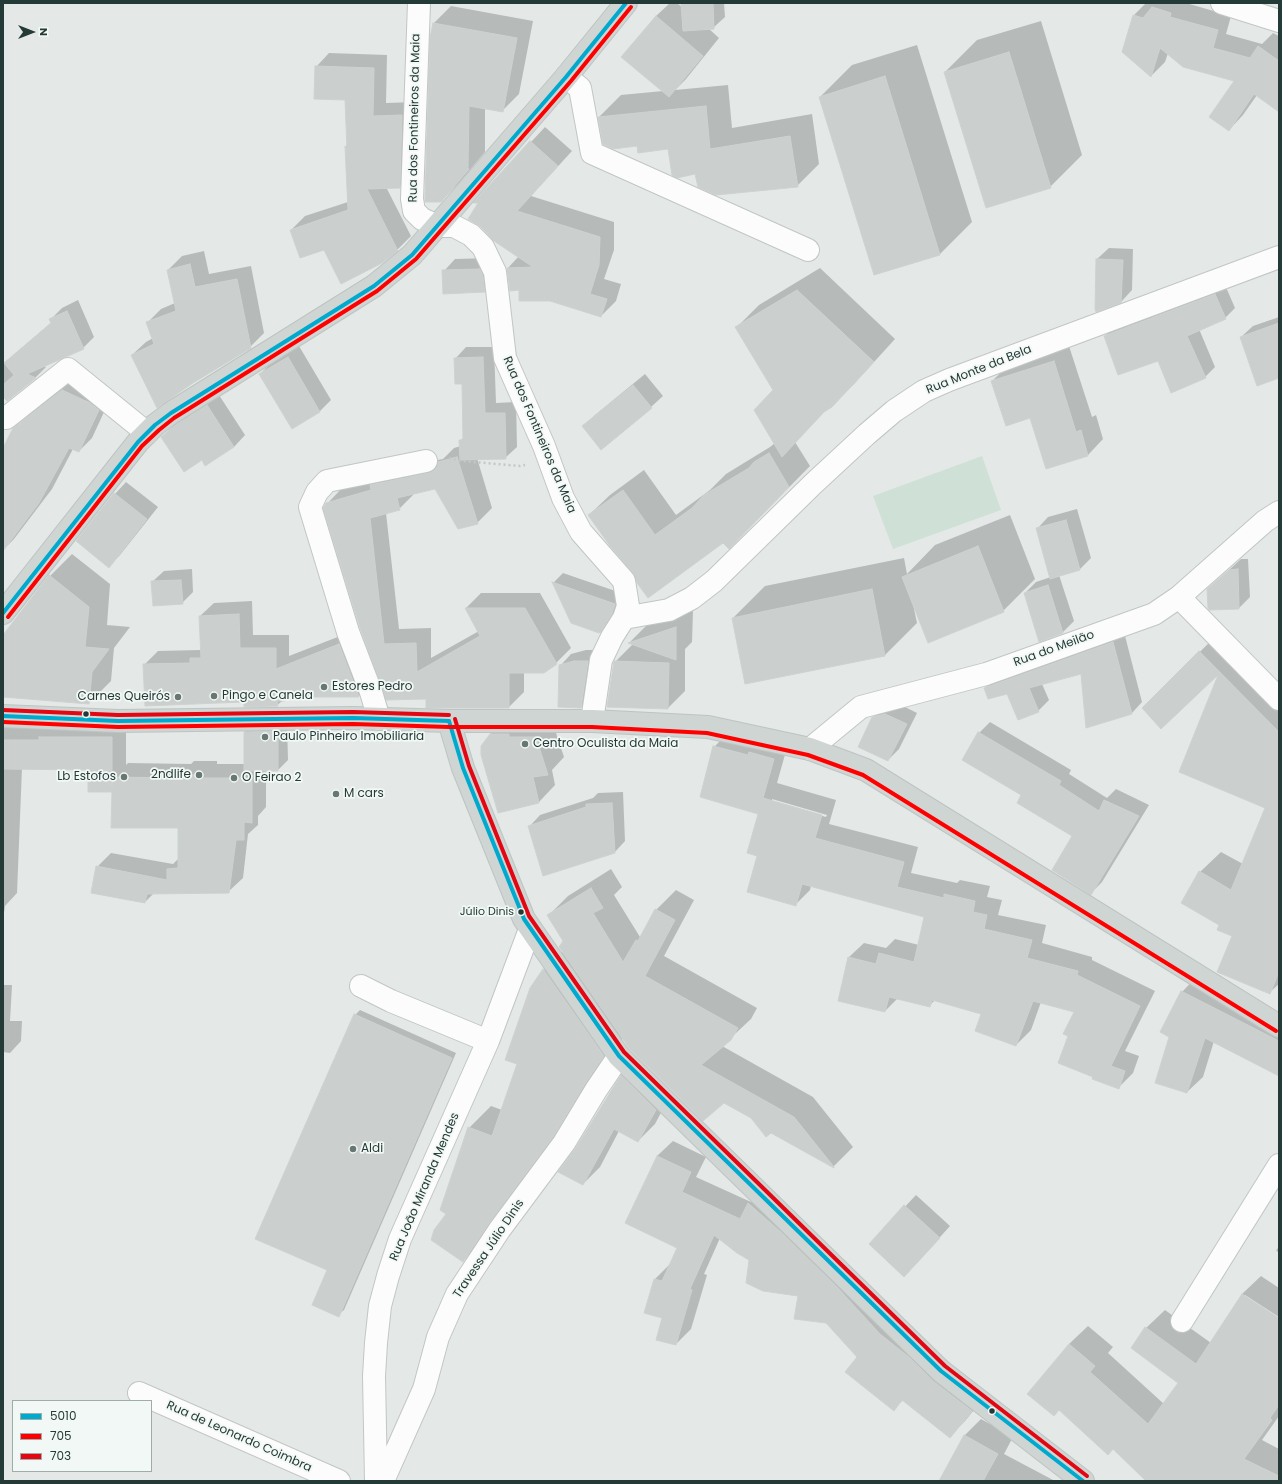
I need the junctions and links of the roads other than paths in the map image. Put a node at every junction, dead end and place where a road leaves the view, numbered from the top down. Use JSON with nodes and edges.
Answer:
{"nodes":[{"id":1,"x":419,"y":3,"type":"edge"},
{"id":2,"x":626,"y":3,"type":"edge"},
{"id":3,"x":1222,"y":3,"type":"edge"},
{"id":4,"x":1279,"y":22,"type":"edge"},
{"id":5,"x":566,"y":77,"type":"junction"},
{"id":6,"x":438,"y":226,"type":"junction"},
{"id":7,"x":808,"y":250,"type":"dead end"},
{"id":8,"x":1279,"y":257,"type":"edge"},
{"id":9,"x":3,"y":417,"type":"edge"},
{"id":10,"x":147,"y":433,"type":"junction"},
{"id":11,"x":426,"y":461,"type":"road end"},
{"id":12,"x":1279,"y":512,"type":"edge"},
{"id":13,"x":1179,"y":597,"type":"junction"},
{"id":14,"x":3,"y":613,"type":"edge"},
{"id":15,"x":624,"y":618,"type":"junction"},
{"id":16,"x":1279,"y":699,"type":"edge"},
{"id":17,"x":3,"y":716,"type":"edge"},
{"id":18,"x":379,"y":719,"type":"junction"},
{"id":19,"x":449,"y":721,"type":"junction"},
{"id":20,"x":592,"y":721,"type":"junction"},
{"id":21,"x":810,"y":749,"type":"junction"},
{"id":22,"x":530,"y":929,"type":"junction"},
{"id":23,"x":361,"y":986,"type":"dead end"},
{"id":24,"x":1279,"y":1026,"type":"edge"},
{"id":25,"x":488,"y":1042,"type":"junction"},
{"id":26,"x":620,"y":1056,"type":"junction"},
{"id":27,"x":1279,"y":1165,"type":"edge"},
{"id":28,"x":1182,"y":1321,"type":"dead end"},
{"id":29,"x":139,"y":1392,"type":"dead end"},
{"id":30,"x":339,"y":1481,"type":"edge"},
{"id":31,"x":376,"y":1481,"type":"edge"},
{"id":32,"x":383,"y":1481,"type":"edge"},
{"id":33,"x":1082,"y":1481,"type":"edge"}],
"edges":[{"from":1,"to":6,"type":"street","name":"Rua dos Fontineiros da Maia"},
{"from":2,"to":5,"type":"main road"},
{"from":3,"to":4,"type":"street"},
{"from":5,"to":6,"type":"main road"},
{"from":5,"to":7,"type":"street"},
{"from":6,"to":10,"type":"main road"},
{"from":6,"to":15,"type":"street","name":"Rua dos Fontineiros da Maia"},
{"from":8,"to":15,"type":"street","name":"Rua Monte da Bela"},
{"from":9,"to":10,"type":"street"},
{"from":10,"to":14,"type":"main road"},
{"from":11,"to":18,"type":"street"},
{"from":12,"to":13,"type":"street","name":"Rua do Meilão"},
{"from":13,"to":16,"type":"street"},
{"from":13,"to":21,"type":"street","name":"Rua do Meilão"},
{"from":15,"to":20,"type":"street","name":"Rua dos Fontineiros da Maia"},
{"from":17,"to":18,"type":"main road"},
{"from":18,"to":19,"type":"main road"},
{"from":19,"to":20,"type":"main road"},
{"from":19,"to":22,"type":"main road"},
{"from":20,"to":21,"type":"main road"},
{"from":21,"to":24,"type":"main road"},
{"from":22,"to":25,"type":"street","name":"Rua João Miranda Mendes"},
{"from":22,"to":26,"type":"main road"},
{"from":23,"to":25,"type":"street"},
{"from":25,"to":31,"type":"street","name":"Rua João Miranda Mendes"},
{"from":26,"to":32,"type":"street","name":"Travessa Júlio Dinis"},
{"from":26,"to":33,"type":"main road"},
{"from":27,"to":28,"type":"street"},
{"from":29,"to":30,"type":"street","name":"Rua de Leonardo Coimbra"}]}
